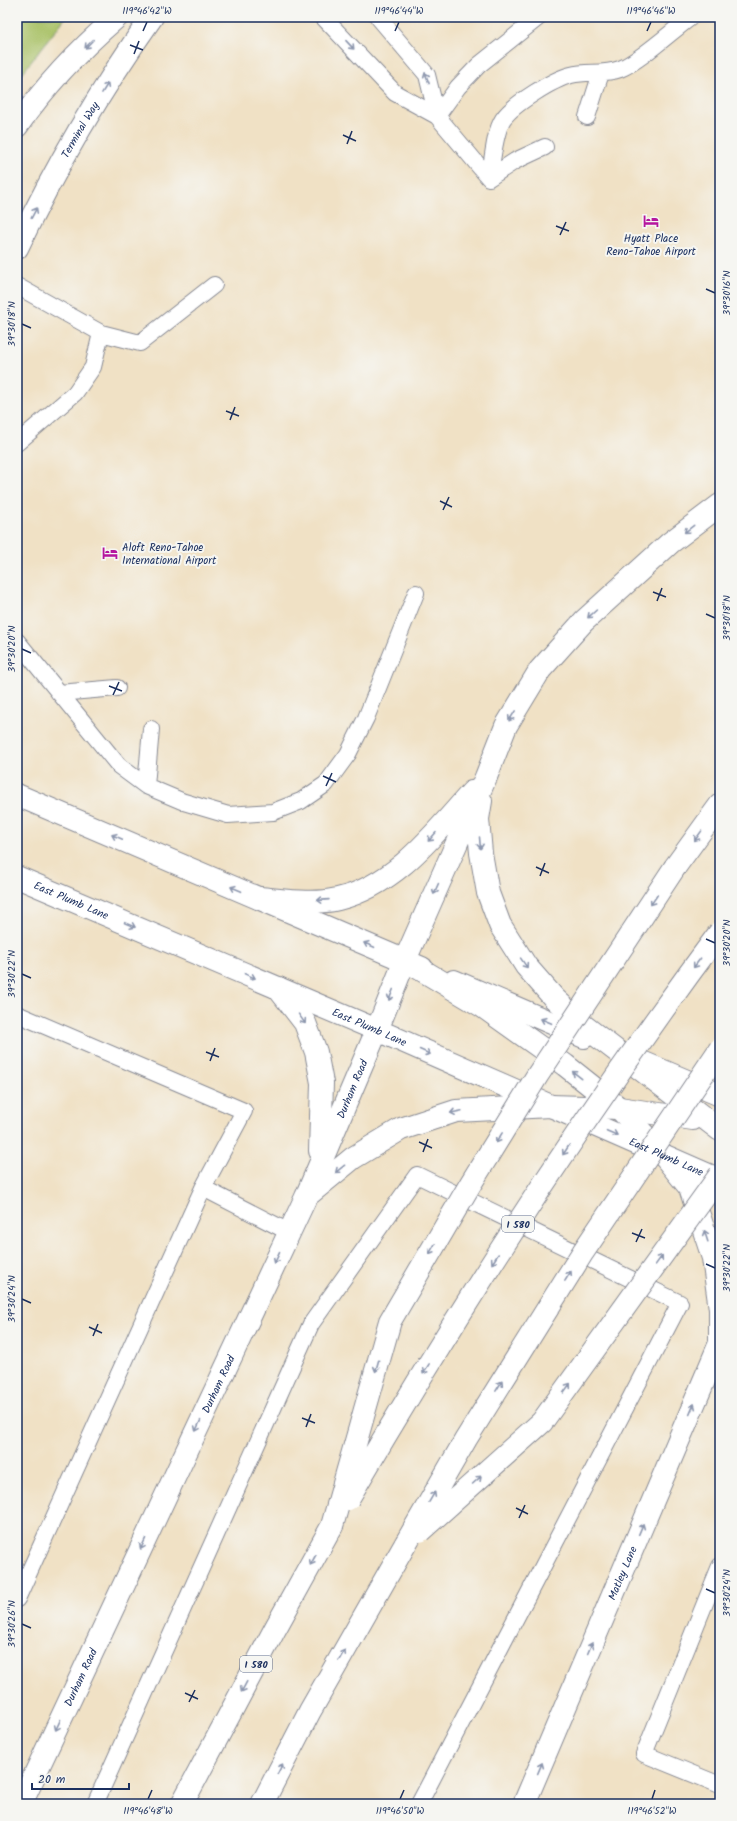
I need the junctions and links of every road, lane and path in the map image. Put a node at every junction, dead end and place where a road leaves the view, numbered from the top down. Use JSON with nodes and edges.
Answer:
{"nodes":[{"id":1,"x":117,"y":17,"type":"edge"},
{"id":2,"x":152,"y":17,"type":"edge"},
{"id":3,"x":323,"y":17,"type":"edge"},
{"id":4,"x":378,"y":17,"type":"edge"},
{"id":5,"x":539,"y":17,"type":"edge"},
{"id":6,"x":691,"y":17,"type":"edge"},
{"id":7,"x":601,"y":73,"type":"junction"},
{"id":8,"x":437,"y":116,"type":"junction"},
{"id":9,"x":587,"y":117,"type":"dead end"},
{"id":10,"x":17,"y":126,"type":"edge"},
{"id":11,"x":545,"y":147,"type":"dead end"},
{"id":12,"x":489,"y":178,"type":"junction"},
{"id":13,"x":17,"y":248,"type":"edge"},
{"id":14,"x":214,"y":285,"type":"dead end"},
{"id":15,"x":17,"y":286,"type":"edge"},
{"id":16,"x":101,"y":333,"type":"junction"},
{"id":17,"x":17,"y":443,"type":"edge"},
{"id":18,"x":720,"y":504,"type":"edge"},
{"id":19,"x":416,"y":593,"type":"dead end"},
{"id":20,"x":17,"y":641,"type":"edge"},
{"id":21,"x":117,"y":688,"type":"dead end"},
{"id":22,"x":59,"y":693,"type":"junction"},
{"id":23,"x":151,"y":729,"type":"dead end"},
{"id":24,"x":486,"y":777,"type":"junction"},
{"id":25,"x":146,"y":786,"type":"junction"},
{"id":26,"x":17,"y":795,"type":"edge"},
{"id":27,"x":720,"y":805,"type":"edge"},
{"id":28,"x":17,"y":877,"type":"edge"},
{"id":29,"x":258,"y":898,"type":"junction"},
{"id":30,"x":720,"y":932,"type":"edge"},
{"id":31,"x":405,"y":960,"type":"junction"},
{"id":32,"x":278,"y":988,"type":"junction"},
{"id":33,"x":17,"y":1014,"type":"edge"},
{"id":34,"x":377,"y":1030,"type":"junction"},
{"id":35,"x":720,"y":1049,"type":"edge"},
{"id":36,"x":620,"y":1053,"type":"junction"},
{"id":37,"x":720,"y":1095,"type":"edge"},
{"id":38,"x":550,"y":1106,"type":"junction"},
{"id":39,"x":619,"y":1108,"type":"junction"},
{"id":40,"x":716,"y":1125,"type":"edge"},
{"id":41,"x":664,"y":1156,"type":"junction"},
{"id":42,"x":320,"y":1163,"type":"junction"},
{"id":43,"x":720,"y":1175,"type":"edge"},
{"id":44,"x":720,"y":1180,"type":"edge"},
{"id":45,"x":203,"y":1188,"type":"junction"},
{"id":46,"x":306,"y":1197,"type":"junction"},
{"id":47,"x":289,"y":1232,"type":"junction"},
{"id":48,"x":720,"y":1343,"type":"edge"},
{"id":49,"x":332,"y":1526,"type":"junction"},
{"id":50,"x":406,"y":1543,"type":"junction"},
{"id":51,"x":720,"y":1566,"type":"edge"},
{"id":52,"x":17,"y":1598,"type":"edge"},
{"id":53,"x":720,"y":1785,"type":"edge"},
{"id":54,"x":529,"y":1802,"type":"edge"},
{"id":55,"x":21,"y":1804,"type":"edge"},
{"id":56,"x":95,"y":1804,"type":"edge"},
{"id":57,"x":182,"y":1804,"type":"edge"},
{"id":58,"x":262,"y":1804,"type":"edge"},
{"id":59,"x":419,"y":1804,"type":"edge"}],
"edges":[{"from":1,"to":10,"type":"main road","one_way":true},
{"from":13,"to":2,"type":"main road","name":"Terminal Way","one_way":true},
{"from":3,"to":8,"type":"lane","one_way":true},
{"from":8,"to":4,"type":"lane","one_way":true},
{"from":5,"to":8,"type":"lane"},
{"from":6,"to":7,"type":"lane"},
{"from":7,"to":9,"type":"lane"},
{"from":7,"to":12,"type":"lane"},
{"from":8,"to":12,"type":"lane"},
{"from":11,"to":12,"type":"lane"},
{"from":14,"to":16,"type":"lane"},
{"from":15,"to":16,"type":"lane"},
{"from":16,"to":17,"type":"lane"},
{"from":18,"to":24,"type":"main road","one_way":true},
{"from":19,"to":25,"type":"lane"},
{"from":20,"to":22,"type":"lane"},
{"from":21,"to":22,"type":"lane"},
{"from":22,"to":25,"type":"lane"},
{"from":23,"to":25,"type":"lane"},
{"from":24,"to":29,"type":"main road","one_way":true},
{"from":24,"to":31,"type":"main road","name":"Durham Road","one_way":true},
{"from":24,"to":36,"type":"main road","one_way":true},
{"from":29,"to":26,"type":"main road","one_way":true},
{"from":27,"to":49,"type":"main road","one_way":true,"bridge":true},
{"from":28,"to":32,"type":"main road","name":"East Plumb Lane","one_way":true},
{"from":31,"to":29,"type":"main road","one_way":true},
{"from":30,"to":49,"type":"main road","number":"I 580","one_way":true,"bridge":true},
{"from":31,"to":34,"type":"main road","name":"Durham Road","one_way":true},
{"from":36,"to":31,"type":"main road","one_way":true},
{"from":39,"to":31,"type":"main road","one_way":true},
{"from":32,"to":34,"type":"main road","name":"East Plumb Lane"},
{"from":32,"to":42,"type":"main road","one_way":true},
{"from":33,"to":45,"type":"lane"},
{"from":34,"to":38,"type":"main road","name":"East Plumb Lane","one_way":true},
{"from":34,"to":42,"type":"main road","name":"Durham Road"},
{"from":50,"to":35,"type":"main road","one_way":true,"bridge":true},
{"from":36,"to":37,"type":"main road"},
{"from":36,"to":40,"type":"main road"},
{"from":38,"to":39,"type":"main road"},
{"from":38,"to":41,"type":"main road","name":"East Plumb Lane","one_way":true},
{"from":38,"to":46,"type":"main road","one_way":true},
{"from":39,"to":40,"type":"main road"},
{"from":39,"to":41,"type":"main road"},
{"from":41,"to":44,"type":"main road","name":"East Plumb Lane"},
{"from":48,"to":41,"type":"main road","one_way":true},
{"from":42,"to":46,"type":"main road","name":"Durham Road"},
{"from":50,"to":43,"type":"main road","one_way":true,"bridge":true},
{"from":45,"to":47,"type":"lane"},
{"from":45,"to":52,"type":"lane"},
{"from":46,"to":47,"type":"main road","name":"Durham Road"},
{"from":47,"to":55,"type":"main road","name":"Durham Road","one_way":true},
{"from":54,"to":48,"type":"main road","name":"Matley Lane","one_way":true},
{"from":49,"to":57,"type":"main road","number":"I 580","one_way":true},
{"from":58,"to":50,"type":"main road","one_way":true},
{"from":51,"to":53,"type":"lane"},
{"from":56,"to":59,"type":"lane"}]}
